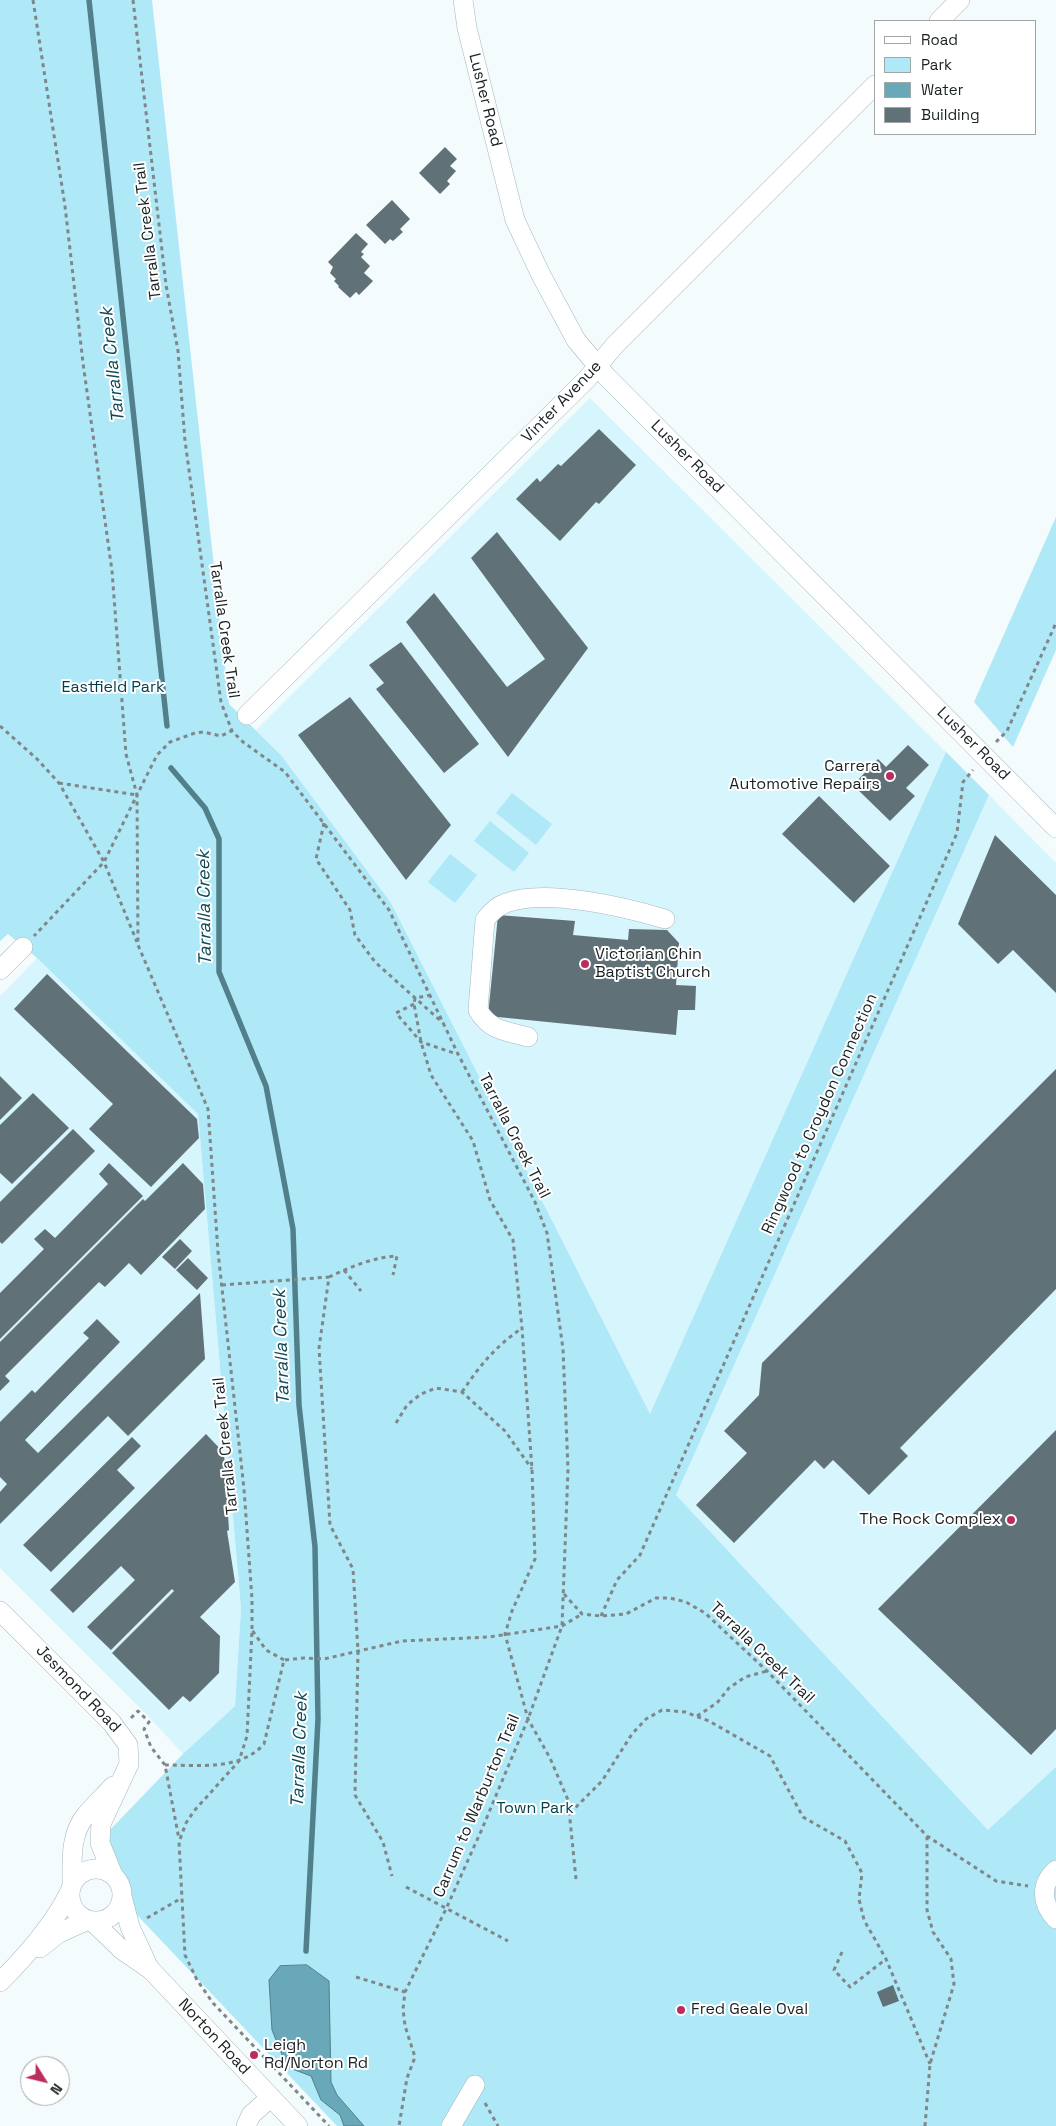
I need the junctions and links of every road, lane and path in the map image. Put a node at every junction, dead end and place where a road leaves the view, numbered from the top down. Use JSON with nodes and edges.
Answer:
{"nodes":[{"id":1,"x":32,"y":0,"type":"edge"},
{"id":2,"x":133,"y":0,"type":"edge"},
{"id":3,"x":463,"y":0,"type":"edge"},
{"id":4,"x":960,"y":0,"type":"edge"},
{"id":5,"x":939,"y":20,"type":"edge"},
{"id":6,"x":874,"y":86,"type":"edge"},
{"id":7,"x":598,"y":365,"type":"junction"},
{"id":8,"x":1056,"y":623,"type":"edge"},
{"id":9,"x":247,"y":715,"type":"dead end"},
{"id":10,"x":0,"y":726,"type":"edge"},
{"id":11,"x":232,"y":731,"type":"junction"},
{"id":12,"x":984,"y":756,"type":"junction"},
{"id":13,"x":58,"y":784,"type":"junction"},
{"id":14,"x":137,"y":795,"type":"junction"},
{"id":15,"x":324,"y":822,"type":"junction"},
{"id":16,"x":1056,"y":828,"type":"edge"},
{"id":17,"x":104,"y":862,"type":"junction"},
{"id":18,"x":665,"y":919,"type":"dead end"},
{"id":19,"x":138,"y":945,"type":"junction"},
{"id":20,"x":23,"y":947,"type":"joint"},
{"id":21,"x":0,"y":970,"type":"edge"},
{"id":22,"x":431,"y":995,"type":"junction"},
{"id":23,"x":415,"y":998,"type":"junction"},
{"id":24,"x":414,"y":1004,"type":"junction"},
{"id":25,"x":445,"y":1025,"type":"junction"},
{"id":26,"x":528,"y":1037,"type":"dead end"},
{"id":27,"x":421,"y":1042,"type":"junction"},
{"id":28,"x":458,"y":1054,"type":"junction"},
{"id":29,"x":344,"y":1270,"type":"junction"},
{"id":30,"x":394,"y":1275,"type":"dead end"},
{"id":31,"x":330,"y":1277,"type":"junction"},
{"id":32,"x":222,"y":1285,"type":"junction"},
{"id":33,"x":361,"y":1291,"type":"dead end"},
{"id":34,"x":522,"y":1328,"type":"junction"},
{"id":35,"x":462,"y":1392,"type":"junction"},
{"id":36,"x":396,"y":1423,"type":"dead end"},
{"id":37,"x":532,"y":1470,"type":"junction"},
{"id":38,"x":564,"y":1594,"type":"junction"},
{"id":39,"x":0,"y":1611,"type":"edge"},
{"id":40,"x":582,"y":1614,"type":"junction"},
{"id":41,"x":601,"y":1616,"type":"junction"},
{"id":42,"x":562,"y":1626,"type":"junction"},
{"id":43,"x":252,"y":1630,"type":"junction"},
{"id":44,"x":505,"y":1634,"type":"junction"},
{"id":45,"x":358,"y":1651,"type":"junction"},
{"id":46,"x":284,"y":1660,"type":"junction"},
{"id":47,"x":768,"y":1671,"type":"junction"},
{"id":48,"x":698,"y":1716,"type":"junction"},
{"id":49,"x":528,"y":1719,"type":"junction"},
{"id":50,"x":119,"y":1731,"type":"junction"},
{"id":51,"x":240,"y":1761,"type":"junction"},
{"id":52,"x":165,"y":1765,"type":"junction"},
{"id":53,"x":121,"y":1778,"type":"junction"},
{"id":54,"x":570,"y":1813,"type":"junction"},
{"id":55,"x":927,"y":1836,"type":"junction"},
{"id":56,"x":179,"y":1842,"type":"junction"},
{"id":57,"x":1056,"y":1870,"type":"edge"},
{"id":58,"x":113,"y":1875,"type":"junction"},
{"id":59,"x":392,"y":1876,"type":"dead end"},
{"id":60,"x":576,"y":1879,"type":"dead end"},
{"id":61,"x":71,"y":1887,"type":"junction"},
{"id":62,"x":406,"y":1887,"type":"dead end"},
{"id":63,"x":1044,"y":1888,"type":"junction"},
{"id":64,"x":122,"y":1894,"type":"junction"},
{"id":65,"x":446,"y":1909,"type":"junction"},
{"id":66,"x":1056,"y":1919,"type":"edge"},
{"id":67,"x":90,"y":1921,"type":"junction"},
{"id":68,"x":508,"y":1941,"type":"dead end"},
{"id":69,"x":842,"y":1952,"type":"dead end"},
{"id":70,"x":886,"y":1959,"type":"junction"},
{"id":71,"x":17,"y":1965,"type":"junction"},
{"id":72,"x":151,"y":1970,"type":"junction"},
{"id":73,"x":356,"y":1977,"type":"dead end"},
{"id":74,"x":0,"y":1982,"type":"edge"},
{"id":75,"x":405,"y":1992,"type":"junction"},
{"id":76,"x":930,"y":2064,"type":"junction"},
{"id":77,"x":475,"y":2085,"type":"dead end"},
{"id":78,"x":270,"y":2097,"type":"junction"},
{"id":79,"x":246,"y":2126,"type":"edge"},
{"id":80,"x":298,"y":2126,"type":"edge"},
{"id":81,"x":328,"y":2126,"type":"edge"},
{"id":82,"x":399,"y":2126,"type":"edge"},
{"id":83,"x":451,"y":2126,"type":"edge"},
{"id":84,"x":925,"y":2126,"type":"edge"}],
"edges":[{"from":1,"to":14,"type":"path","name":"Tarralla Creek Trail"},
{"from":2,"to":11,"type":"path","name":"Tarralla Creek Trail"},
{"from":3,"to":7,"type":"street","name":"Lusher Road"},
{"from":4,"to":5,"type":"street"},
{"from":6,"to":7,"type":"street","name":"Vinter Avenue"},
{"from":7,"to":9,"type":"street","name":"Vinter Avenue"},
{"from":7,"to":12,"type":"street","name":"Lusher Road"},
{"from":8,"to":12,"type":"path","name":"Ringwood to Croydon Connection"},
{"from":10,"to":13,"type":"path"},
{"from":11,"to":14,"type":"path"},
{"from":11,"to":15,"type":"path","name":"Tarralla Creek Trail"},
{"from":12,"to":16,"type":"street","name":"Lusher Road"},
{"from":12,"to":41,"type":"path","name":"Ringwood to Croydon Connection"},
{"from":13,"to":14,"type":"path"},
{"from":13,"to":17,"type":"path"},
{"from":14,"to":17,"type":"path"},
{"from":14,"to":19,"type":"path","name":"Tarralla Creek Trail"},
{"from":15,"to":22,"type":"path","name":"Tarralla Creek Trail"},
{"from":15,"to":23,"type":"path"},
{"from":17,"to":19,"type":"path"},
{"from":17,"to":20,"type":"path"},
{"from":18,"to":26,"type":"street"},
{"from":19,"to":32,"type":"path","name":"Tarralla Creek Trail"},
{"from":20,"to":21,"type":"street"},
{"from":22,"to":23,"type":"path"},
{"from":22,"to":25,"type":"path","name":"Tarralla Creek Trail"},
{"from":23,"to":24,"type":"path"},
{"from":23,"to":25,"type":"path"},
{"from":24,"to":27,"type":"path"},
{"from":24,"to":27,"type":"path"},
{"from":25,"to":28,"type":"path","name":"Tarralla Creek Trail"},
{"from":27,"to":28,"type":"path"},
{"from":27,"to":34,"type":"path"},
{"from":28,"to":38,"type":"path","name":"Tarralla Creek Trail"},
{"from":29,"to":30,"type":"path"},
{"from":29,"to":31,"type":"path"},
{"from":29,"to":33,"type":"path"},
{"from":31,"to":32,"type":"path"},
{"from":31,"to":45,"type":"path"},
{"from":32,"to":43,"type":"path","name":"Tarralla Creek Trail"},
{"from":34,"to":35,"type":"path"},
{"from":34,"to":37,"type":"path"},
{"from":35,"to":36,"type":"path"},
{"from":35,"to":37,"type":"path"},
{"from":37,"to":44,"type":"path"},
{"from":38,"to":40,"type":"path"},
{"from":38,"to":42,"type":"path","name":"Tarralla Creek Trail"},
{"from":39,"to":50,"type":"street","name":"Jesmond Road"},
{"from":40,"to":41,"type":"path","name":"Tarralla Creek Trail"},
{"from":40,"to":42,"type":"path"},
{"from":41,"to":47,"type":"path","name":"Tarralla Creek Trail"},
{"from":42,"to":44,"type":"path"},
{"from":42,"to":49,"type":"path","name":"Carrum to Warburton Trail"},
{"from":43,"to":46,"type":"path"},
{"from":43,"to":51,"type":"path","name":"Tarralla Creek Trail"},
{"from":44,"to":45,"type":"path"},
{"from":44,"to":49,"type":"path"},
{"from":45,"to":46,"type":"path"},
{"from":45,"to":59,"type":"path"},
{"from":46,"to":51,"type":"path"},
{"from":47,"to":48,"type":"path"},
{"from":47,"to":55,"type":"path","name":"Tarralla Creek Trail"},
{"from":48,"to":54,"type":"path"},
{"from":48,"to":70,"type":"path"},
{"from":49,"to":54,"type":"path"},
{"from":49,"to":65,"type":"path","name":"Carrum to Warburton Trail"},
{"from":50,"to":52,"type":"path"},
{"from":50,"to":53,"type":"street","name":"Jesmond Road"},
{"from":51,"to":52,"type":"path"},
{"from":51,"to":56,"type":"path","name":"Tarralla Creek Trail"},
{"from":52,"to":56,"type":"path"},
{"from":53,"to":58,"type":"street","name":"Jesmond Road"},
{"from":53,"to":61,"type":"street","name":"Jesmond Road"},
{"from":54,"to":60,"type":"path"},
{"from":55,"to":63,"type":"path","name":"Tarralla Creek Trail"},
{"from":55,"to":76,"type":"path"},
{"from":56,"to":81,"type":"path","name":"Tarralla Creek Trail"},
{"from":57,"to":63,"type":"street"},
{"from":58,"to":61,"type":"street"},
{"from":58,"to":64,"type":"street"},
{"from":61,"to":67,"type":"street"},
{"from":61,"to":71,"type":"street"},
{"from":62,"to":65,"type":"path"},
{"from":63,"to":66,"type":"street"},
{"from":64,"to":67,"type":"street"},
{"from":64,"to":72,"type":"street","name":"Norton Road"},
{"from":65,"to":68,"type":"path"},
{"from":65,"to":75,"type":"path","name":"Carrum to Warburton Trail"},
{"from":67,"to":71,"type":"street"},
{"from":67,"to":72,"type":"street","name":"Norton Road"},
{"from":69,"to":70,"type":"path"},
{"from":70,"to":76,"type":"path"},
{"from":71,"to":74,"type":"street"},
{"from":72,"to":78,"type":"street","name":"Norton Road"},
{"from":73,"to":75,"type":"path"},
{"from":75,"to":82,"type":"path"},
{"from":76,"to":84,"type":"path"},
{"from":77,"to":83,"type":"street"},
{"from":78,"to":79,"type":"street"},
{"from":78,"to":80,"type":"street","name":"Norton Road"}]}
